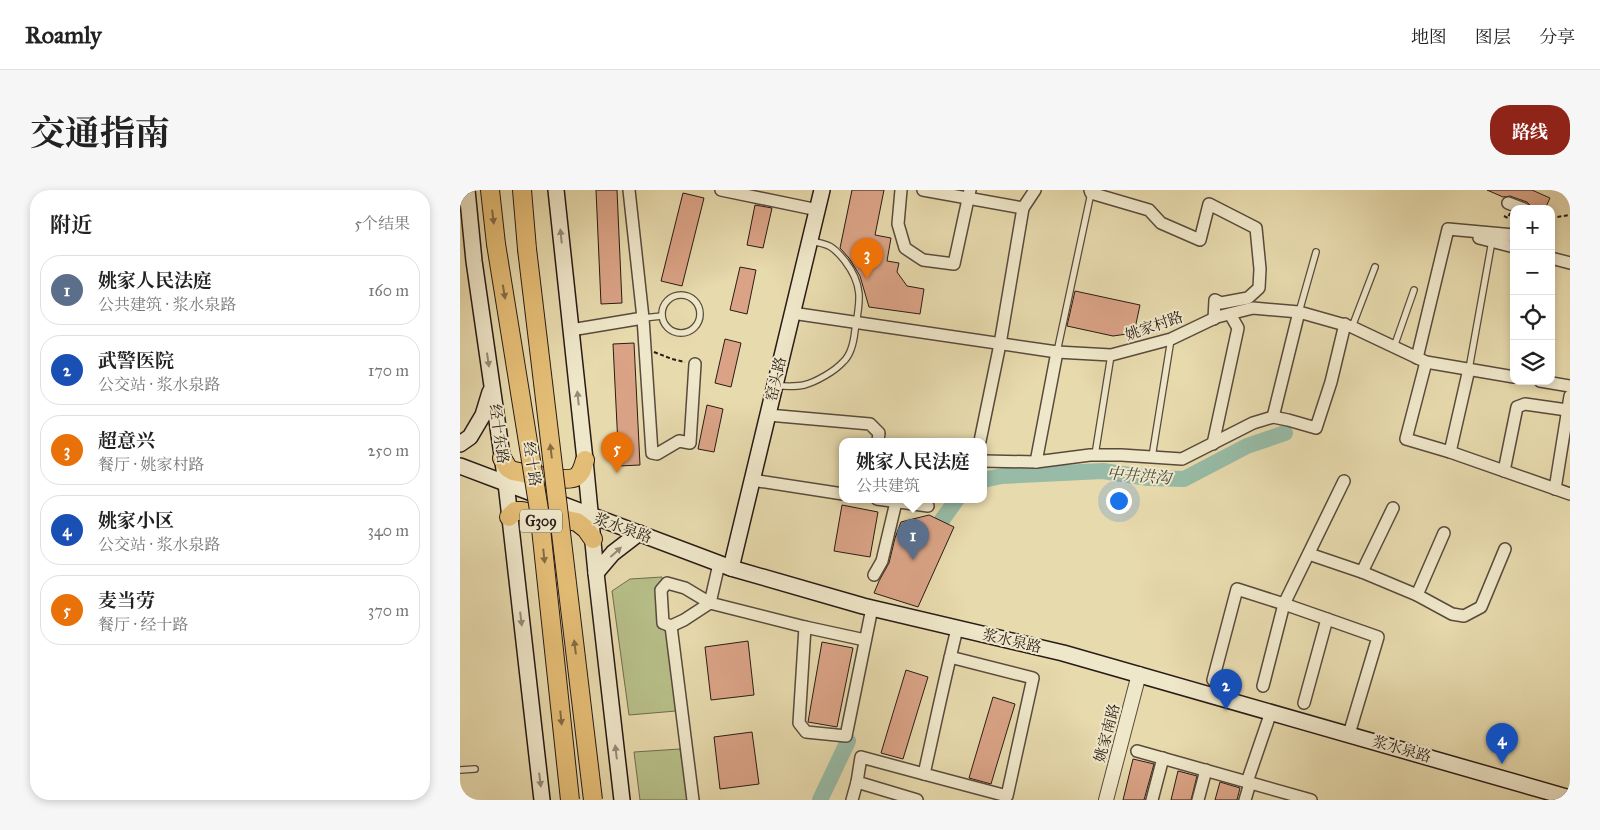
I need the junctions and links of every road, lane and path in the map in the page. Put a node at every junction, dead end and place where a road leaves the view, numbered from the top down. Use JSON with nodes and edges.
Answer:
{"nodes":[{"id":1,"x":467,"y":190,"type":"edge"},
{"id":2,"x":490,"y":190,"type":"edge"},
{"id":3,"x":522,"y":190,"type":"edge"},
{"id":4,"x":556,"y":190,"type":"edge"},
{"id":5,"x":629,"y":190,"type":"edge"},
{"id":6,"x":721,"y":190,"type":"edge"},
{"id":7,"x":822,"y":190,"type":"edge"},
{"id":8,"x":901,"y":190,"type":"edge"},
{"id":9,"x":924,"y":190,"type":"edge"},
{"id":10,"x":1035,"y":190,"type":"edge"},
{"id":11,"x":1091,"y":191,"type":"edge"},
{"id":12,"x":969,"y":194,"type":"edge"},
{"id":13,"x":1508,"y":203,"type":"dead end"},
{"id":14,"x":1513,"y":205,"type":"edge"},
{"id":15,"x":1023,"y":208,"type":"junction"},
{"id":16,"x":818,"y":210,"type":"junction"},
{"id":17,"x":465,"y":212,"type":"edge"},
{"id":18,"x":1570,"y":215,"type":"edge"},
{"id":19,"x":1555,"y":217,"type":"edge"},
{"id":20,"x":1448,"y":229,"type":"junction"},
{"id":21,"x":1510,"y":236,"type":"edge"},
{"id":22,"x":810,"y":241,"type":"junction"},
{"id":23,"x":1492,"y":241,"type":"junction"},
{"id":24,"x":1510,"y":246,"type":"edge"},
{"id":25,"x":1316,"y":252,"type":"dead end"},
{"id":26,"x":1555,"y":259,"type":"edge"},
{"id":27,"x":1570,"y":263,"type":"edge"},
{"id":28,"x":1375,"y":267,"type":"dead end"},
{"id":29,"x":1414,"y":290,"type":"dead end"},
{"id":30,"x":1299,"y":312,"type":"junction"},
{"id":31,"x":792,"y":313,"type":"junction"},
{"id":32,"x":1230,"y":314,"type":"junction"},
{"id":33,"x":662,"y":316,"type":"junction"},
{"id":34,"x":643,"y":318,"type":"junction"},
{"id":35,"x":1214,"y":319,"type":"junction"},
{"id":36,"x":857,"y":323,"type":"junction"},
{"id":37,"x":1349,"y":326,"type":"junction"},
{"id":38,"x":571,"y":330,"type":"junction"},
{"id":39,"x":1170,"y":339,"type":"junction"},
{"id":40,"x":1000,"y":344,"type":"junction"},
{"id":41,"x":1394,"y":346,"type":"junction"},
{"id":42,"x":645,"y":347,"type":"junction"},
{"id":43,"x":1057,"y":352,"type":"junction"},
{"id":44,"x":1111,"y":355,"type":"junction"},
{"id":45,"x":1422,"y":360,"type":"junction"},
{"id":46,"x":695,"y":364,"type":"joint"},
{"id":47,"x":1470,"y":369,"type":"junction"},
{"id":48,"x":1510,"y":376,"type":"edge"},
{"id":49,"x":1555,"y":384,"type":"edge"},
{"id":50,"x":491,"y":385,"type":"junction"},
{"id":51,"x":775,"y":386,"type":"junction"},
{"id":52,"x":1570,"y":386,"type":"edge"},
{"id":53,"x":1570,"y":396,"type":"edge"},
{"id":54,"x":1567,"y":410,"type":"junction"},
{"id":55,"x":768,"y":415,"type":"junction"},
{"id":56,"x":1273,"y":417,"type":"junction"},
{"id":57,"x":878,"y":438,"type":"edge"},
{"id":58,"x":981,"y":438,"type":"edge"},
{"id":59,"x":460,"y":444,"type":"edge"},
{"id":60,"x":1213,"y":444,"type":"junction"},
{"id":61,"x":1450,"y":452,"type":"junction"},
{"id":62,"x":1095,"y":455,"type":"junction"},
{"id":63,"x":502,"y":458,"type":"junction"},
{"id":64,"x":1152,"y":458,"type":"junction"},
{"id":65,"x":585,"y":460,"type":"junction"},
{"id":66,"x":987,"y":461,"type":"edge"},
{"id":67,"x":1036,"y":462,"type":"junction"},
{"id":68,"x":460,"y":466,"type":"edge"},
{"id":69,"x":1504,"y":471,"type":"junction"},
{"id":70,"x":752,"y":480,"type":"junction"},
{"id":71,"x":1344,"y":481,"type":"dead end"},
{"id":72,"x":506,"y":483,"type":"junction"},
{"id":73,"x":1555,"y":489,"type":"junction"},
{"id":74,"x":839,"y":493,"type":"edge"},
{"id":75,"x":1570,"y":494,"type":"edge"},
{"id":76,"x":896,"y":503,"type":"edge"},
{"id":77,"x":904,"y":503,"type":"edge"},
{"id":78,"x":928,"y":506,"type":"dead end"},
{"id":79,"x":1393,"y":508,"type":"dead end"},
{"id":80,"x":590,"y":516,"type":"junction"},
{"id":81,"x":509,"y":517,"type":"junction"},
{"id":82,"x":1444,"y":532,"type":"dead end"},
{"id":83,"x":639,"y":533,"type":"junction"},
{"id":84,"x":593,"y":539,"type":"junction"},
{"id":85,"x":1505,"y":548,"type":"dead end"},
{"id":86,"x":1309,"y":554,"type":"junction"},
{"id":87,"x":725,"y":566,"type":"junction"},
{"id":88,"x":1362,"y":572,"type":"junction"},
{"id":89,"x":596,"y":573,"type":"junction"},
{"id":90,"x":874,"y":575,"type":"dead end"},
{"id":91,"x":1417,"y":595,"type":"junction"},
{"id":92,"x":710,"y":603,"type":"junction"},
{"id":93,"x":1284,"y":604,"type":"junction"},
{"id":94,"x":872,"y":608,"type":"junction"},
{"id":95,"x":1327,"y":618,"type":"junction"},
{"id":96,"x":671,"y":626,"type":"junction"},
{"id":97,"x":805,"y":626,"type":"junction"},
{"id":98,"x":957,"y":628,"type":"junction"},
{"id":99,"x":865,"y":640,"type":"junction"},
{"id":100,"x":950,"y":657,"type":"junction"},
{"id":101,"x":1139,"y":674,"type":"junction"},
{"id":102,"x":1213,"y":680,"type":"dead end"},
{"id":103,"x":1263,"y":686,"type":"dead end"},
{"id":104,"x":1304,"y":703,"type":"dead end"},
{"id":105,"x":1271,"y":712,"type":"junction"},
{"id":106,"x":1350,"y":734,"type":"junction"},
{"id":107,"x":1137,"y":750,"type":"dead end"},
{"id":108,"x":1164,"y":758,"type":"junction"},
{"id":109,"x":474,"y":769,"type":"dead end"},
{"id":110,"x":460,"y":770,"type":"edge"},
{"id":111,"x":1206,"y":770,"type":"junction"},
{"id":112,"x":924,"y":774,"type":"junction"},
{"id":113,"x":857,"y":782,"type":"junction"},
{"id":114,"x":1248,"y":782,"type":"junction"},
{"id":115,"x":1291,"y":797,"type":"edge"},
{"id":116,"x":901,"y":798,"type":"edge"},
{"id":117,"x":1013,"y":798,"type":"edge"},
{"id":118,"x":1570,"y":798,"type":"edge"},
{"id":119,"x":542,"y":800,"type":"edge"},
{"id":120,"x":570,"y":800,"type":"edge"},
{"id":121,"x":593,"y":800,"type":"edge"},
{"id":122,"x":622,"y":800,"type":"edge"},
{"id":123,"x":693,"y":800,"type":"edge"},
{"id":124,"x":852,"y":800,"type":"edge"},
{"id":125,"x":917,"y":800,"type":"edge"},
{"id":126,"x":1106,"y":800,"type":"edge"},
{"id":127,"x":1152,"y":800,"type":"edge"},
{"id":128,"x":1198,"y":800,"type":"edge"},
{"id":129,"x":1245,"y":800,"type":"edge"},
{"id":130,"x":1311,"y":800,"type":"edge"}],
"edges":[{"from":1,"to":17,"type":"main road"},
{"from":2,"to":120,"type":"highway","name":"经十路","number":"G309","one_way":true,"bridge":true},
{"from":121,"to":3,"type":"highway","name":"经十路","number":"G309","one_way":true,"bridge":true},
{"from":38,"to":4,"type":"main road","one_way":true},
{"from":5,"to":34,"type":"street"},
{"from":6,"to":16,"type":"street"},
{"from":7,"to":16,"type":"main road","name":"窑头路"},
{"from":8,"to":12,"type":"street"},
{"from":9,"to":12,"type":"street"},
{"from":10,"to":15,"type":"street"},
{"from":11,"to":35,"type":"street"},
{"from":11,"to":43,"type":"lane"},
{"from":12,"to":15,"type":"street"},
{"from":13,"to":14,"type":"street"},
{"from":15,"to":40,"type":"street"},
{"from":16,"to":22,"type":"main road","name":"窑头路"},
{"from":17,"to":50,"type":"main road","one_way":true},
{"from":18,"to":19,"type":"path"},
{"from":20,"to":21,"type":"street"},
{"from":20,"to":23,"type":"street"},
{"from":20,"to":45,"type":"street"},
{"from":22,"to":31,"type":"main road","name":"窑头路"},
{"from":22,"to":36,"type":"lane"},
{"from":23,"to":24,"type":"street"},
{"from":23,"to":47,"type":"lane"},
{"from":25,"to":30,"type":"lane"},
{"from":26,"to":27,"type":"street"},
{"from":28,"to":37,"type":"lane"},
{"from":29,"to":41,"type":"lane"},
{"from":30,"to":32,"type":"street","name":"姚家村路"},
{"from":30,"to":37,"type":"street","name":"姚家村路"},
{"from":30,"to":56,"type":"street"},
{"from":31,"to":36,"type":"street","name":"姚家村路"},
{"from":31,"to":51,"type":"main road","name":"窑头路"},
{"from":32,"to":35,"type":"street","name":"姚家村路"},
{"from":32,"to":60,"type":"street"},
{"from":33,"to":33,"type":"lane"},
{"from":33,"to":34,"type":"lane"},
{"from":34,"to":38,"type":"street"},
{"from":34,"to":42,"type":"street"},
{"from":35,"to":39,"type":"street","name":"姚家村路"},
{"from":36,"to":40,"type":"street","name":"姚家村路"},
{"from":36,"to":51,"type":"lane"},
{"from":37,"to":41,"type":"street","name":"姚家村路"},
{"from":37,"to":56,"type":"street"},
{"from":65,"to":38,"type":"main road","one_way":true},
{"from":39,"to":44,"type":"street","name":"姚家村路"},
{"from":39,"to":64,"type":"lane"},
{"from":40,"to":43,"type":"street","name":"姚家村路"},
{"from":40,"to":58,"type":"street"},
{"from":41,"to":45,"type":"street","name":"姚家村路"},
{"from":42,"to":46,"type":"path"},
{"from":42,"to":46,"type":"street"},
{"from":43,"to":44,"type":"street","name":"姚家村路"},
{"from":43,"to":67,"type":"street"},
{"from":44,"to":62,"type":"lane"},
{"from":45,"to":47,"type":"street","name":"姚家村路"},
{"from":45,"to":61,"type":"street"},
{"from":47,"to":48,"type":"street","name":"姚家村路"},
{"from":47,"to":61,"type":"street"},
{"from":49,"to":52,"type":"street"},
{"from":50,"to":59,"type":"main road"},
{"from":50,"to":63,"type":"main road","name":"经十东路"},
{"from":51,"to":55,"type":"main road","name":"窑头路"},
{"from":53,"to":54,"type":"street"},
{"from":54,"to":69,"type":"street"},
{"from":54,"to":73,"type":"street"},
{"from":55,"to":57,"type":"street"},
{"from":55,"to":70,"type":"main road","name":"窑头路"},
{"from":56,"to":60,"type":"street"},
{"from":60,"to":64,"type":"street"},
{"from":61,"to":69,"type":"street"},
{"from":62,"to":64,"type":"street"},
{"from":62,"to":67,"type":"street"},
{"from":63,"to":65,"type":"highway"},
{"from":63,"to":72,"type":"main road","name":"经十东路"},
{"from":65,"to":80,"type":"main road"},
{"from":66,"to":67,"type":"street"},
{"from":68,"to":72,"type":"main road","name":"浆水泉路"},
{"from":69,"to":73,"type":"street"},
{"from":70,"to":74,"type":"street"},
{"from":70,"to":87,"type":"main road","name":"窑头路"},
{"from":71,"to":86,"type":"street"},
{"from":72,"to":80,"type":"main road","name":"浆水泉路"},
{"from":72,"to":81,"type":"main road","name":"经十路"},
{"from":73,"to":75,"type":"street"},
{"from":76,"to":90,"type":"street"},
{"from":77,"to":78,"type":"street"},
{"from":79,"to":88,"type":"street"},
{"from":80,"to":83,"type":"main road","name":"浆水泉路"},
{"from":80,"to":84,"type":"main road"},
{"from":81,"to":84,"type":"highway"},
{"from":81,"to":119,"type":"main road","name":"经十路","one_way":true},
{"from":82,"to":91,"type":"street"},
{"from":83,"to":87,"type":"main road","name":"浆水泉路"},
{"from":89,"to":83,"type":"main road","one_way":true},
{"from":84,"to":89,"type":"main road"},
{"from":85,"to":91,"type":"street"},
{"from":86,"to":88,"type":"street"},
{"from":86,"to":93,"type":"street"},
{"from":87,"to":92,"type":"street"},
{"from":87,"to":94,"type":"main road","name":"浆水泉路"},
{"from":88,"to":91,"type":"street"},
{"from":122,"to":89,"type":"main road","one_way":true},
{"from":92,"to":96,"type":"street"},
{"from":92,"to":96,"type":"street"},
{"from":92,"to":97,"type":"street"},
{"from":93,"to":95,"type":"street"},
{"from":93,"to":102,"type":"street"},
{"from":93,"to":103,"type":"street"},
{"from":94,"to":98,"type":"main road","name":"浆水泉路"},
{"from":94,"to":99,"type":"street"},
{"from":95,"to":104,"type":"street"},
{"from":95,"to":106,"type":"street"},
{"from":96,"to":123,"type":"street"},
{"from":97,"to":99,"type":"street"},
{"from":97,"to":99,"type":"street"},
{"from":98,"to":100,"type":"street"},
{"from":98,"to":101,"type":"main road","name":"浆水泉路"},
{"from":100,"to":112,"type":"street"},
{"from":100,"to":117,"type":"street"},
{"from":101,"to":105,"type":"main road","name":"浆水泉路"},
{"from":101,"to":126,"type":"street","name":"姚家南路"},
{"from":105,"to":106,"type":"main road","name":"浆水泉路"},
{"from":105,"to":114,"type":"street"},
{"from":106,"to":118,"type":"main road","name":"浆水泉路"},
{"from":107,"to":108,"type":"street"},
{"from":108,"to":111,"type":"street"},
{"from":108,"to":127,"type":"street"},
{"from":109,"to":110,"type":"lane"},
{"from":111,"to":114,"type":"street"},
{"from":111,"to":128,"type":"street"},
{"from":112,"to":113,"type":"street"},
{"from":112,"to":117,"type":"street"},
{"from":113,"to":116,"type":"street"},
{"from":113,"to":124,"type":"street"},
{"from":114,"to":115,"type":"street"},
{"from":114,"to":129,"type":"street"},
{"from":115,"to":130,"type":"street"},
{"from":116,"to":125,"type":"street"}]}
